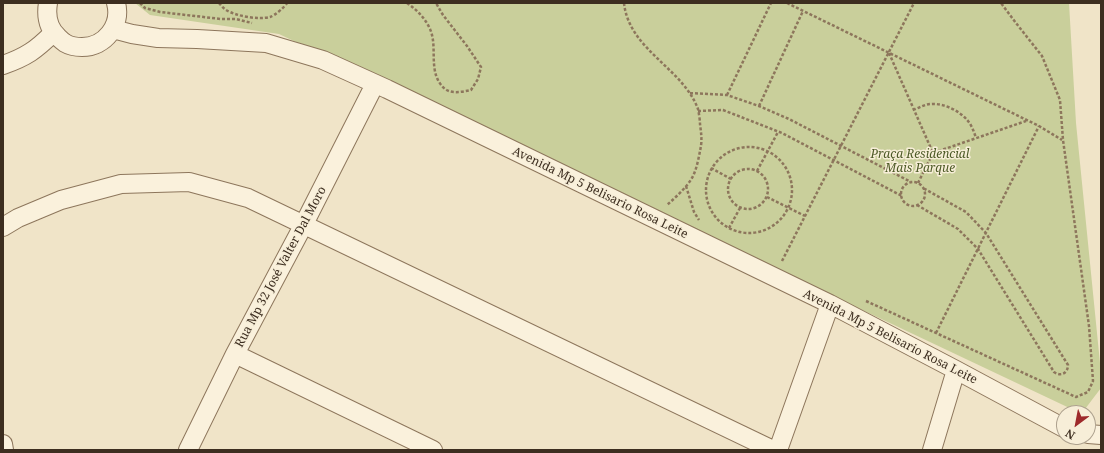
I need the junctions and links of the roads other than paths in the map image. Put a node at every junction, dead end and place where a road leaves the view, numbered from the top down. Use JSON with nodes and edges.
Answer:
{"nodes":[{"id":1,"x":48,"y":3,"type":"edge"},
{"id":2,"x":116,"y":3,"type":"edge"},
{"id":3,"x":113,"y":29,"type":"junction"},
{"id":4,"x":53,"y":33,"type":"junction"},
{"id":5,"x":11,"y":63,"type":"edge"},
{"id":6,"x":375,"y":84,"type":"junction"},
{"id":7,"x":304,"y":224,"type":"junction"},
{"id":8,"x":3,"y":227,"type":"edge"},
{"id":9,"x":830,"y":304,"type":"junction"},
{"id":10,"x":235,"y":354,"type":"junction"},
{"id":11,"x":956,"y":370,"type":"junction"},
{"id":12,"x":1056,"y":424,"type":"edge"},
{"id":13,"x":3,"y":444,"type":"edge"},
{"id":14,"x":4,"y":450,"type":"edge"},
{"id":15,"x":188,"y":450,"type":"edge"},
{"id":16,"x":433,"y":450,"type":"edge"},
{"id":17,"x":774,"y":450,"type":"edge"},
{"id":18,"x":778,"y":450,"type":"edge"},
{"id":19,"x":932,"y":450,"type":"edge"}],
"edges":[{"from":1,"to":4,"type":"street"},
{"from":2,"to":3,"type":"street"},
{"from":3,"to":4,"type":"street"},
{"from":3,"to":6,"type":"street","name":"Avenida Mp 5 Belisario Rosa Leite"},
{"from":4,"to":5,"type":"street"},
{"from":6,"to":7,"type":"street","name":"Rua Mp 32 José Valter Dal Moro"},
{"from":6,"to":9,"type":"street","name":"Avenida Mp 5 Belisario Rosa Leite"},
{"from":7,"to":8,"type":"street"},
{"from":7,"to":10,"type":"street","name":"Rua Mp 32 José Valter Dal Moro"},
{"from":7,"to":17,"type":"street"},
{"from":9,"to":11,"type":"street","name":"Avenida Mp 5 Belisario Rosa Leite"},
{"from":9,"to":18,"type":"street"},
{"from":10,"to":15,"type":"street","name":"Rua Mp 32 José Valter Dal Moro"},
{"from":10,"to":16,"type":"street"},
{"from":11,"to":12,"type":"street","name":"Avenida Mp 5 Belisario Rosa Leite"},
{"from":11,"to":19,"type":"street"},
{"from":13,"to":14,"type":"street"}]}
